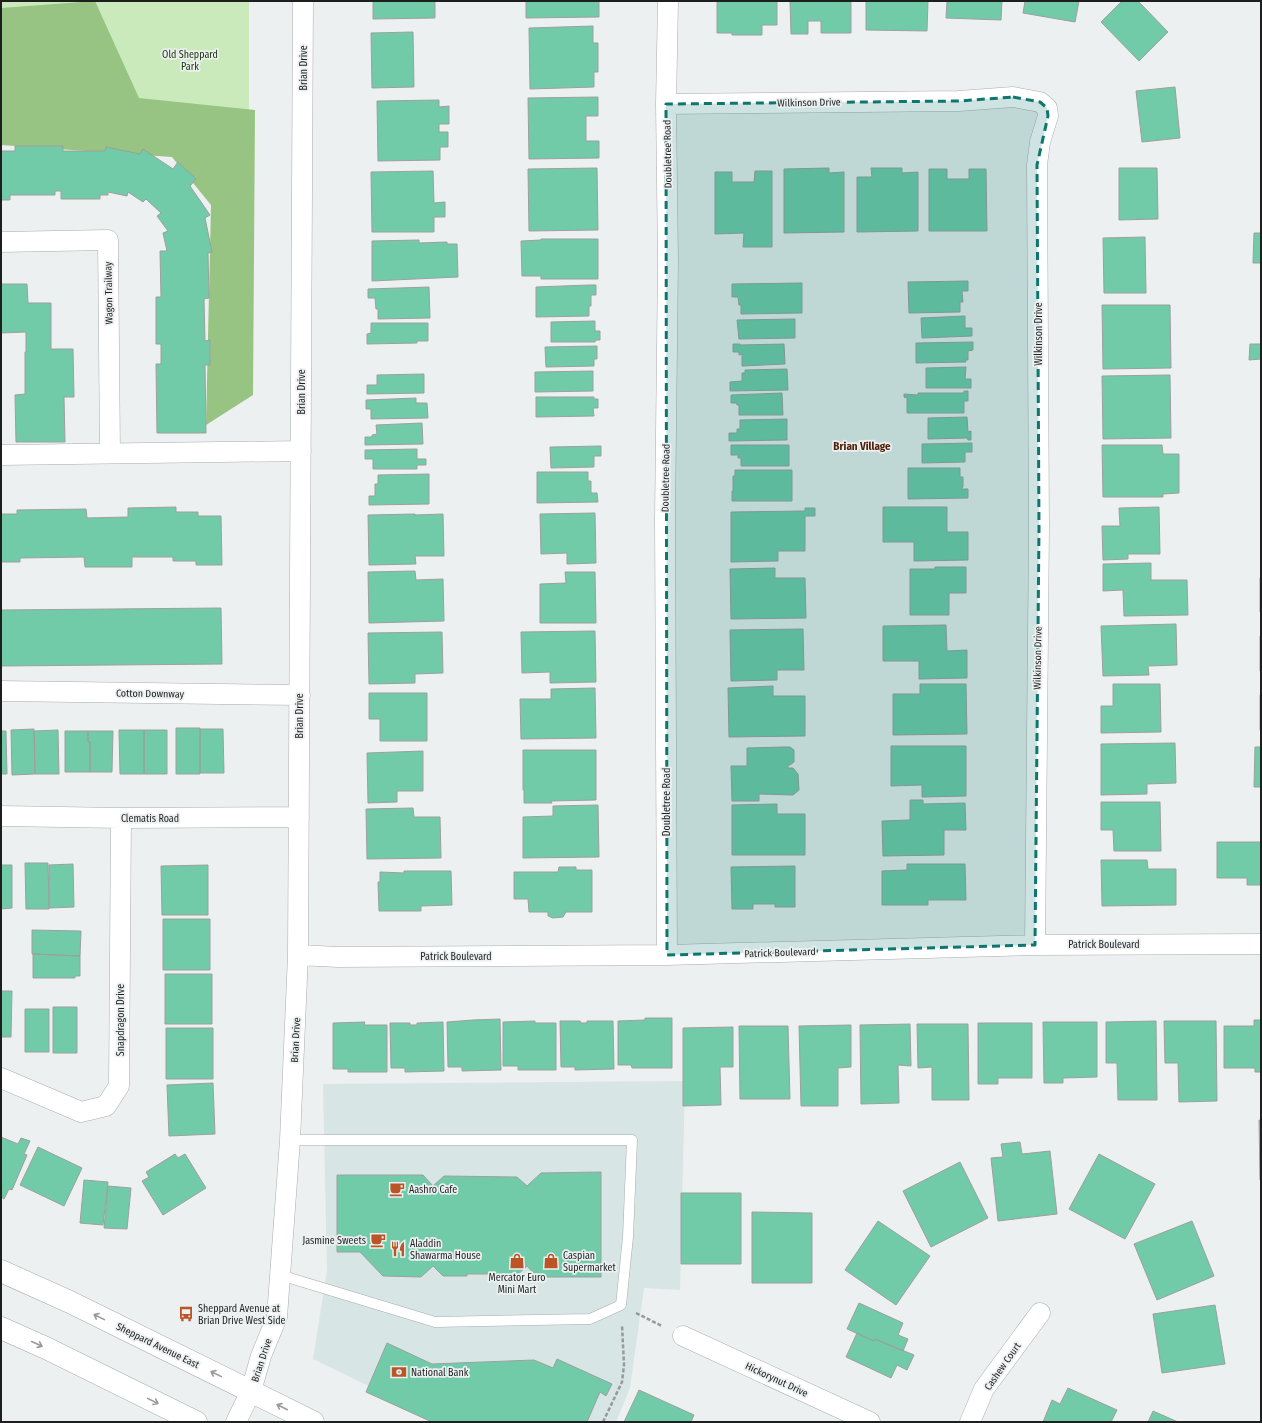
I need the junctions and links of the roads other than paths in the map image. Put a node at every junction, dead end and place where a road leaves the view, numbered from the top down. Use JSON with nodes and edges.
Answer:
{"nodes":[{"id":1,"x":304,"y":1,"type":"edge"},
{"id":2,"x":668,"y":1,"type":"edge"},
{"id":3,"x":666,"y":104,"type":"junction"},
{"id":4,"x":1,"y":242,"type":"edge"},
{"id":5,"x":301,"y":452,"type":"junction"},
{"id":6,"x":110,"y":453,"type":"junction"},
{"id":7,"x":1,"y":455,"type":"edge"},
{"id":8,"x":1,"y":691,"type":"edge"},
{"id":9,"x":300,"y":695,"type":"junction"},
{"id":10,"x":1,"y":816,"type":"edge"},
{"id":11,"x":299,"y":817,"type":"junction"},
{"id":12,"x":121,"y":818,"type":"junction"},
{"id":13,"x":1035,"y":944,"type":"junction"},
{"id":14,"x":1261,"y":944,"type":"edge"},
{"id":15,"x":298,"y":955,"type":"junction"},
{"id":16,"x":667,"y":955,"type":"junction"},
{"id":17,"x":1,"y":1078,"type":"edge"},
{"id":18,"x":290,"y":1140,"type":"junction"},
{"id":19,"x":1,"y":1271,"type":"edge"},
{"id":20,"x":280,"y":1275,"type":"junction"},
{"id":21,"x":1040,"y":1313,"type":"dead end"},
{"id":22,"x":1,"y":1328,"type":"edge"},
{"id":23,"x":683,"y":1336,"type":"road end"},
{"id":24,"x":251,"y":1391,"type":"junction"},
{"id":25,"x":196,"y":1422,"type":"edge"},
{"id":26,"x":236,"y":1422,"type":"edge"},
{"id":27,"x":313,"y":1422,"type":"edge"},
{"id":28,"x":870,"y":1422,"type":"edge"},
{"id":29,"x":970,"y":1422,"type":"edge"}],
"edges":[{"from":1,"to":5,"type":"street","name":"Brian Drive"},
{"from":2,"to":3,"type":"street","name":"Doubletree Road"},
{"from":3,"to":13,"type":"street","name":"Wilkinson Drive"},
{"from":3,"to":16,"type":"street","name":"Doubletree Road"},
{"from":4,"to":6,"type":"street","name":"Wagon Trailway"},
{"from":5,"to":6,"type":"street"},
{"from":5,"to":9,"type":"street","name":"Brian Drive"},
{"from":6,"to":7,"type":"street"},
{"from":8,"to":9,"type":"street","name":"Cotton Downway"},
{"from":9,"to":11,"type":"street","name":"Brian Drive"},
{"from":10,"to":12,"type":"street","name":"Clematis Road"},
{"from":11,"to":12,"type":"street","name":"Clematis Road"},
{"from":11,"to":15,"type":"street","name":"Brian Drive"},
{"from":12,"to":17,"type":"street","name":"Snapdragon Drive"},
{"from":13,"to":14,"type":"street","name":"Patrick Boulevard"},
{"from":13,"to":16,"type":"street","name":"Patrick Boulevard"},
{"from":15,"to":16,"type":"street","name":"Patrick Boulevard"},
{"from":15,"to":18,"type":"street","name":"Brian Drive"},
{"from":18,"to":20,"type":"street","name":"Brian Drive"},
{"from":18,"to":20,"type":"lane"},
{"from":24,"to":19,"type":"main road","name":"Sheppard Avenue East","one_way":true},
{"from":20,"to":24,"type":"street","name":"Brian Drive"},
{"from":21,"to":29,"type":"street","name":"Cashew Court"},
{"from":22,"to":25,"type":"main road","one_way":true},
{"from":23,"to":28,"type":"street","name":"Hickorynut Drive"},
{"from":24,"to":26,"type":"street","name":"Brian Drive"},
{"from":27,"to":24,"type":"main road","name":"Sheppard Avenue East","one_way":true}]}
